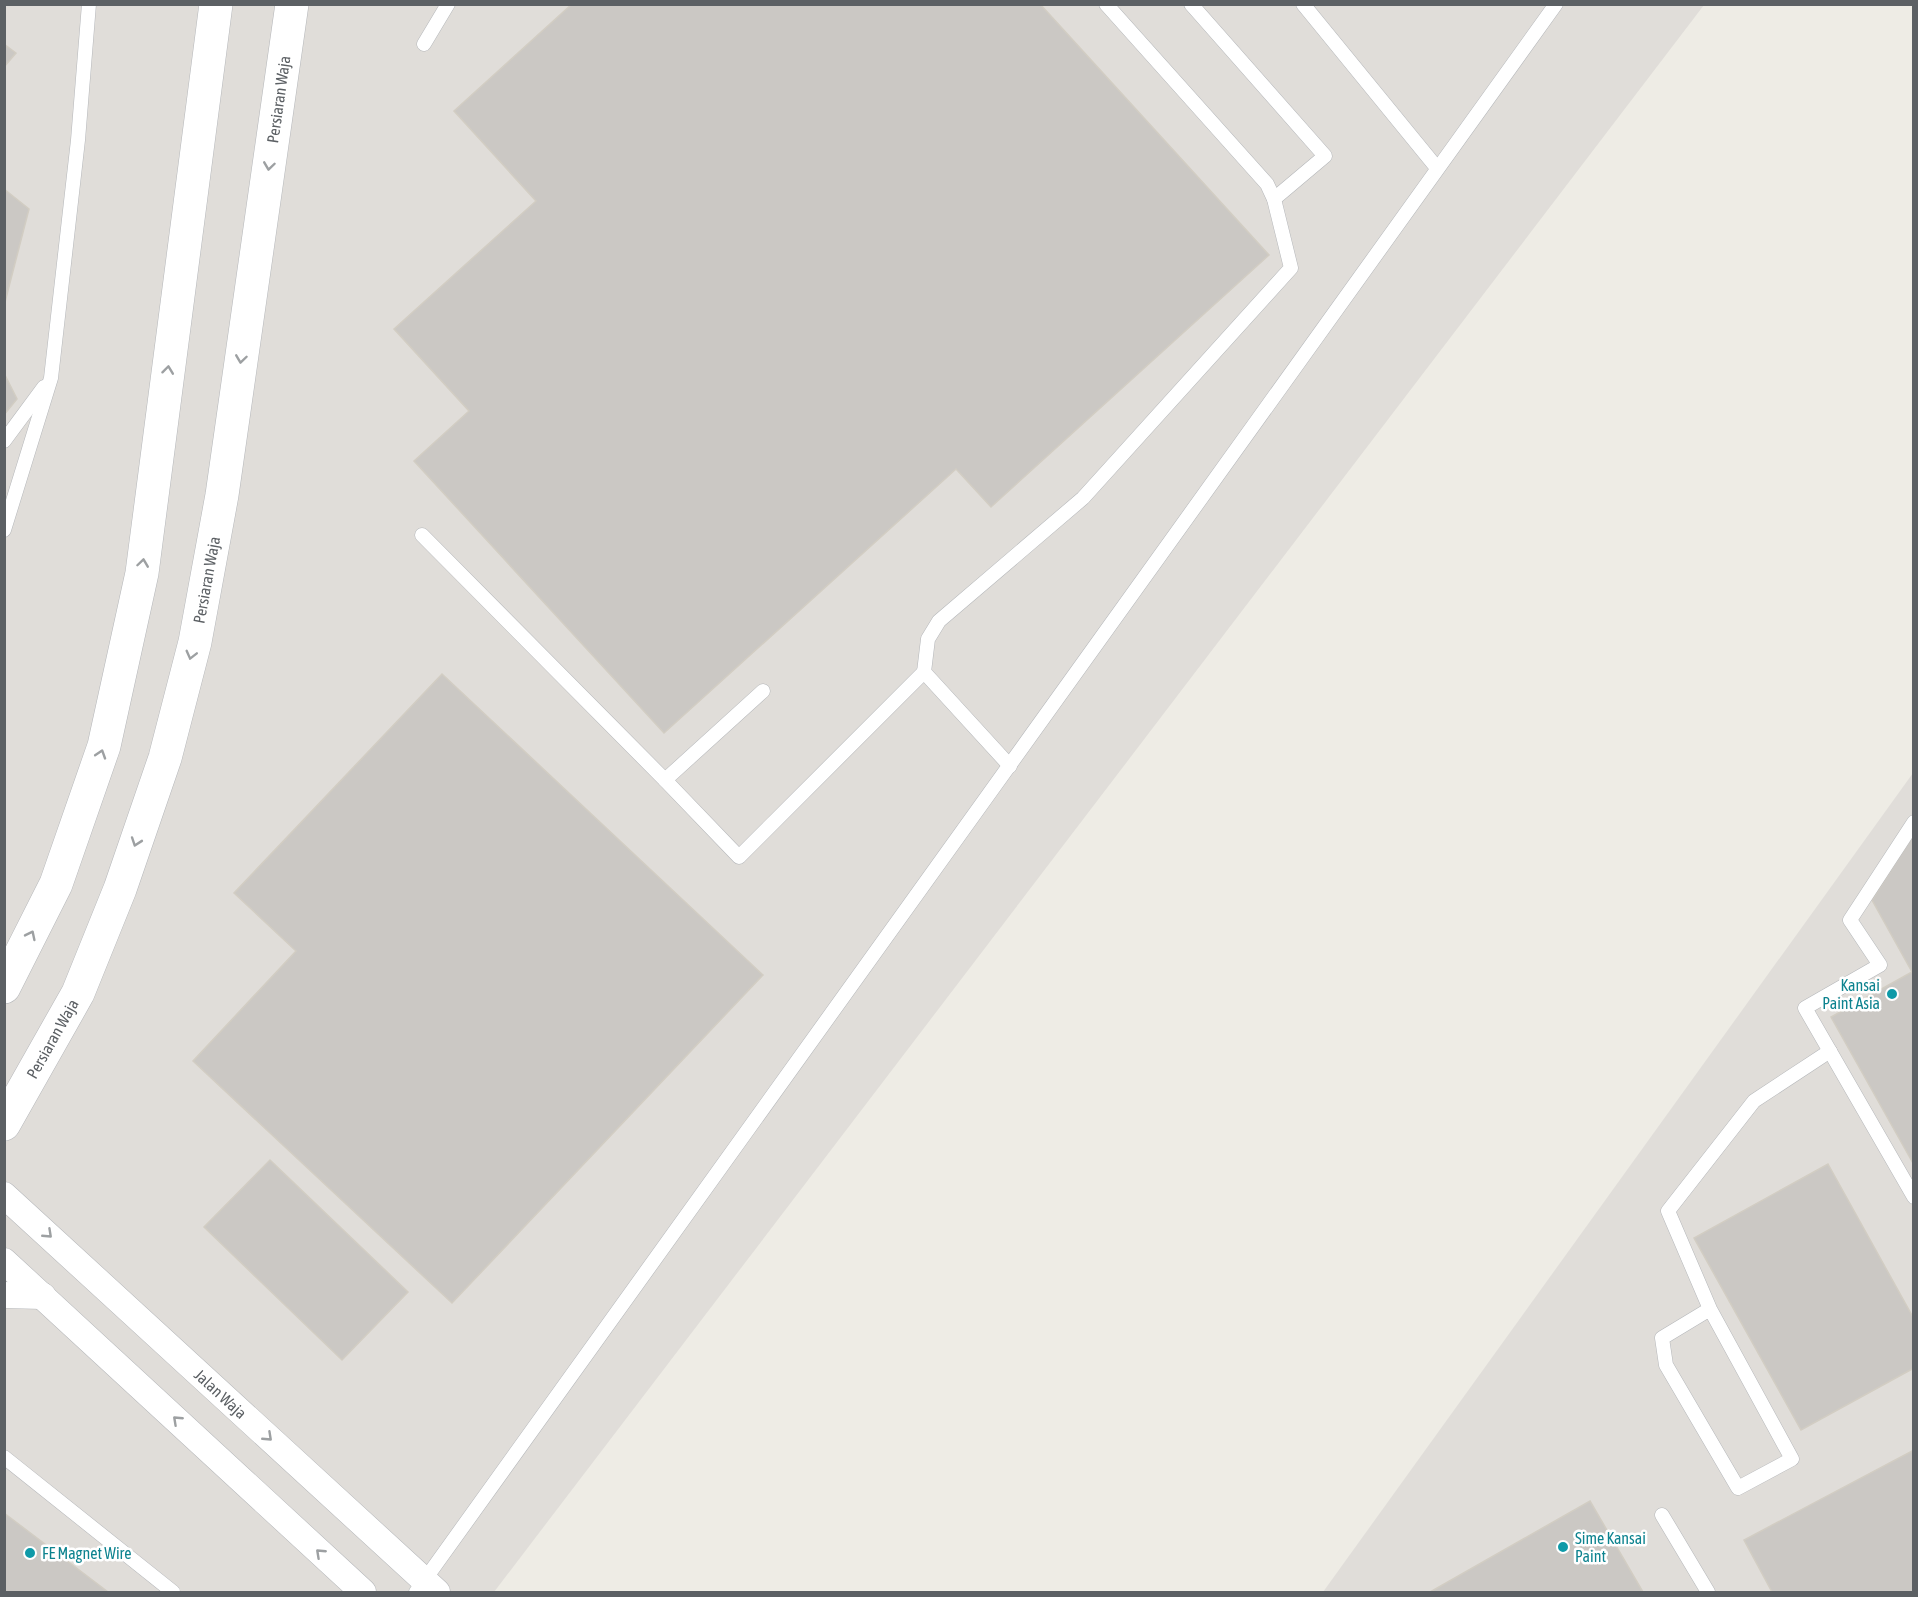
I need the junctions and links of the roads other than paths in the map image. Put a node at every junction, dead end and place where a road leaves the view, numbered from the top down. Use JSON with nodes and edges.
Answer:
{"nodes":[{"id":1,"x":89,"y":4,"type":"edge"},
{"id":2,"x":216,"y":4,"type":"edge"},
{"id":3,"x":291,"y":4,"type":"edge"},
{"id":4,"x":448,"y":4,"type":"edge"},
{"id":5,"x":1106,"y":4,"type":"edge"},
{"id":6,"x":1191,"y":4,"type":"edge"},
{"id":7,"x":1302,"y":4,"type":"edge"},
{"id":8,"x":1556,"y":4,"type":"edge"},
{"id":9,"x":424,"y":44,"type":"dead end"},
{"id":10,"x":1437,"y":168,"type":"junction"},
{"id":11,"x":1274,"y":199,"type":"junction"},
{"id":12,"x":51,"y":378,"type":"junction"},
{"id":13,"x":4,"y":441,"type":"edge"},
{"id":14,"x":4,"y":530,"type":"edge"},
{"id":15,"x":422,"y":535,"type":"dead end"},
{"id":16,"x":924,"y":672,"type":"junction"},
{"id":17,"x":763,"y":691,"type":"dead end"},
{"id":18,"x":1010,"y":766,"type":"junction"},
{"id":19,"x":665,"y":780,"type":"junction"},
{"id":20,"x":1914,"y":822,"type":"edge"},
{"id":21,"x":4,"y":987,"type":"edge"},
{"id":22,"x":1830,"y":1051,"type":"junction"},
{"id":23,"x":4,"y":1124,"type":"edge"},
{"id":24,"x":4,"y":1195,"type":"edge"},
{"id":25,"x":1914,"y":1197,"type":"edge"},
{"id":26,"x":4,"y":1261,"type":"edge"},
{"id":27,"x":4,"y":1295,"type":"edge"},
{"id":28,"x":43,"y":1296,"type":"junction"},
{"id":29,"x":1710,"y":1309,"type":"junction"},
{"id":30,"x":4,"y":1457,"type":"edge"},
{"id":31,"x":1662,"y":1515,"type":"dead end"},
{"id":32,"x":426,"y":1589,"type":"edge"},
{"id":33,"x":173,"y":1593,"type":"edge"},
{"id":34,"x":363,"y":1593,"type":"edge"},
{"id":35,"x":1708,"y":1593,"type":"edge"}],
"edges":[{"from":1,"to":12,"type":"lane"},
{"from":21,"to":2,"type":"street","one_way":true},
{"from":3,"to":23,"type":"street","name":"Persiaran Waja","one_way":true},
{"from":4,"to":9,"type":"lane"},
{"from":5,"to":11,"type":"lane"},
{"from":6,"to":11,"type":"lane"},
{"from":7,"to":10,"type":"lane"},
{"from":8,"to":10,"type":"lane"},
{"from":10,"to":18,"type":"lane"},
{"from":11,"to":16,"type":"lane"},
{"from":12,"to":13,"type":"lane"},
{"from":12,"to":14,"type":"lane"},
{"from":15,"to":19,"type":"lane"},
{"from":16,"to":18,"type":"lane"},
{"from":16,"to":19,"type":"lane"},
{"from":17,"to":19,"type":"lane"},
{"from":18,"to":32,"type":"lane"},
{"from":20,"to":22,"type":"lane"},
{"from":22,"to":25,"type":"lane"},
{"from":22,"to":29,"type":"lane"},
{"from":24,"to":32,"type":"street","name":"Jalan Waja","one_way":true},
{"from":26,"to":28,"type":"street"},
{"from":27,"to":28,"type":"street"},
{"from":34,"to":28,"type":"street","one_way":true},
{"from":29,"to":29,"type":"lane"},
{"from":30,"to":33,"type":"lane"},
{"from":31,"to":35,"type":"lane"}]}
